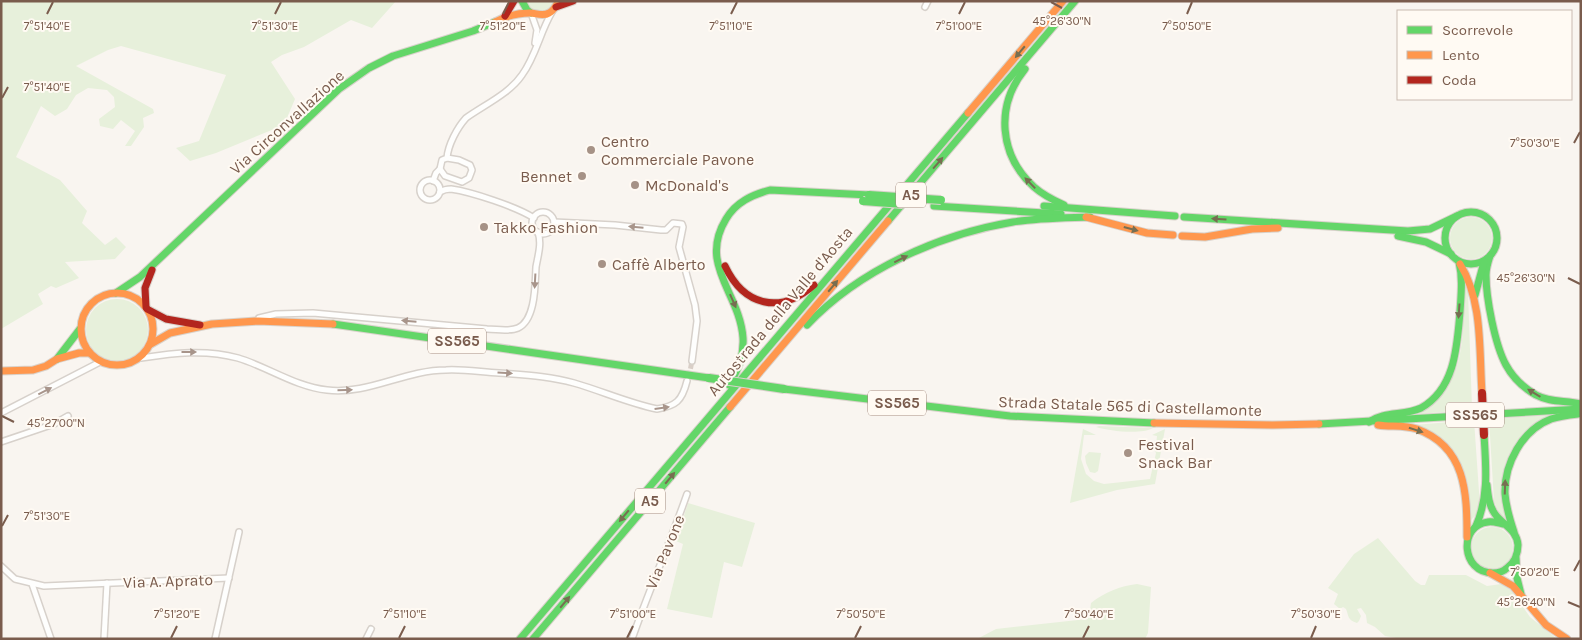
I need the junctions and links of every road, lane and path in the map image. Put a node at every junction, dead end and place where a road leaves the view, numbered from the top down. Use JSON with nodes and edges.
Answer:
{"nodes":[{"id":1,"x":514,"y":1,"type":"edge"},
{"id":2,"x":522,"y":1,"type":"edge"},
{"id":3,"x":573,"y":1,"type":"edge"},
{"id":4,"x":1063,"y":1,"type":"edge"},
{"id":5,"x":1075,"y":1,"type":"edge"},
{"id":6,"x":555,"y":7,"type":"edge"},
{"id":7,"x":531,"y":13,"type":"junction"},
{"id":8,"x":505,"y":16,"type":"junction"},
{"id":9,"x":1054,"y":26,"type":"junction"},
{"id":10,"x":533,"y":54,"type":"junction"},
{"id":11,"x":447,"y":158,"type":"junction"},
{"id":12,"x":440,"y":169,"type":"junction"},
{"id":13,"x":433,"y":181,"type":"junction"},
{"id":14,"x":440,"y":192,"type":"junction"},
{"id":15,"x":866,"y":198,"type":"junction"},
{"id":16,"x":1071,"y":208,"type":"junction"},
{"id":17,"x":1175,"y":216,"type":"dead end"},
{"id":18,"x":1457,"y":216,"type":"junction"},
{"id":19,"x":1184,"y":217,"type":"dead end"},
{"id":20,"x":534,"y":218,"type":"junction"},
{"id":21,"x":1090,"y":218,"type":"junction"},
{"id":22,"x":554,"y":222,"type":"junction"},
{"id":23,"x":538,"y":232,"type":"junction"},
{"id":24,"x":1173,"y":236,"type":"dead end"},
{"id":25,"x":1182,"y":236,"type":"dead end"},
{"id":26,"x":856,"y":242,"type":"junction"},
{"id":27,"x":162,"y":255,"type":"junction"},
{"id":28,"x":1455,"y":258,"type":"junction"},
{"id":29,"x":1487,"y":258,"type":"junction"},
{"id":30,"x":116,"y":293,"type":"junction"},
{"id":31,"x":1475,"y":296,"type":"junction"},
{"id":32,"x":147,"y":308,"type":"junction"},
{"id":33,"x":246,"y":322,"type":"junction"},
{"id":34,"x":204,"y":325,"type":"junction"},
{"id":35,"x":80,"y":329,"type":"junction"},
{"id":36,"x":151,"y":344,"type":"junction"},
{"id":37,"x":89,"y":353,"type":"junction"},
{"id":38,"x":141,"y":358,"type":"junction"},
{"id":39,"x":57,"y":359,"type":"junction"},
{"id":40,"x":100,"y":362,"type":"junction"},
{"id":41,"x":692,"y":362,"type":"tunnel mouth"},
{"id":42,"x":767,"y":364,"type":"junction"},
{"id":43,"x":1,"y":371,"type":"edge"},
{"id":44,"x":687,"y":381,"type":"tunnel mouth"},
{"id":45,"x":1581,"y":404,"type":"edge"},
{"id":46,"x":1581,"y":408,"type":"edge"},
{"id":47,"x":1,"y":413,"type":"edge"},
{"id":48,"x":1581,"y":413,"type":"edge"},
{"id":49,"x":68,"y":416,"type":"dead end"},
{"id":50,"x":1368,"y":422,"type":"junction"},
{"id":51,"x":689,"y":438,"type":"junction"},
{"id":52,"x":1,"y":442,"type":"edge"},
{"id":53,"x":1487,"y":485,"type":"junction"},
{"id":54,"x":687,"y":494,"type":"dead end"},
{"id":55,"x":1503,"y":524,"type":"junction"},
{"id":56,"x":1476,"y":526,"type":"junction"},
{"id":57,"x":239,"y":532,"type":"dead end"},
{"id":58,"x":1514,"y":534,"type":"junction"},
{"id":59,"x":1467,"y":539,"type":"junction"},
{"id":60,"x":1516,"y":558,"type":"junction"},
{"id":61,"x":1,"y":566,"type":"edge"},
{"id":62,"x":1490,"y":573,"type":"junction"},
{"id":63,"x":229,"y":578,"type":"junction"},
{"id":64,"x":107,"y":583,"type":"junction"},
{"id":65,"x":32,"y":584,"type":"junction"},
{"id":66,"x":1521,"y":594,"type":"junction"},
{"id":67,"x":371,"y":629,"type":"dead end"},
{"id":68,"x":51,"y":639,"type":"edge"},
{"id":69,"x":104,"y":639,"type":"edge"},
{"id":70,"x":215,"y":639,"type":"edge"},
{"id":71,"x":366,"y":639,"type":"edge"},
{"id":72,"x":520,"y":639,"type":"edge"},
{"id":73,"x":533,"y":639,"type":"edge"},
{"id":74,"x":632,"y":639,"type":"edge"},
{"id":75,"x":1567,"y":639,"type":"edge"}],
"edges":[{"from":1,"to":8,"type":"main road"},
{"from":2,"to":7,"type":"main road"},
{"from":3,"to":6,"type":"main road","name":"Via Circonvallazione"},
{"from":4,"to":26,"type":"main road","name":"Autostrada della Valle d'Aosta","number":"A5","one_way":true},
{"from":5,"to":9,"type":"main road","name":"Autostrada della Valle d'Aosta","number":"A5"},
{"from":6,"to":7,"type":"main road","name":"Via Circonvallazione"},
{"from":6,"to":10,"type":"street"},
{"from":7,"to":8,"type":"main road","name":"Via Circonvallazione"},
{"from":7,"to":10,"type":"street"},
{"from":8,"to":27,"type":"main road","name":"Via Circonvallazione"},
{"from":16,"to":9,"type":"main road","one_way":true},
{"from":42,"to":9,"type":"main road","name":"Autostrada della Valle d'Aosta","number":"A5","one_way":true},
{"from":10,"to":11,"type":"street"},
{"from":11,"to":12,"type":"street"},
{"from":11,"to":12,"type":"street"},
{"from":12,"to":13,"type":"street"},
{"from":13,"to":14,"type":"street"},
{"from":13,"to":14,"type":"street"},
{"from":14,"to":20,"type":"street"},
{"from":15,"to":16,"type":"main road","bridge":true},
{"from":15,"to":21,"type":"main road","bridge":true},
{"from":15,"to":26,"type":"main road"},
{"from":15,"to":51,"type":"main road","one_way":true},
{"from":16,"to":17,"type":"main road"},
{"from":18,"to":19,"type":"main road","one_way":true},
{"from":18,"to":28,"type":"main road"},
{"from":18,"to":29,"type":"main road"},
{"from":20,"to":22,"type":"street"},
{"from":20,"to":23,"type":"street"},
{"from":21,"to":24,"type":"main road","one_way":true},
{"from":42,"to":21,"type":"main road","one_way":true},
{"from":22,"to":23,"type":"street"},
{"from":41,"to":22,"type":"street","one_way":true},
{"from":23,"to":33,"type":"street","one_way":true},
{"from":25,"to":28,"type":"main road"},
{"from":26,"to":51,"type":"main road","name":"Autostrada della Valle d'Aosta","number":"A5"},
{"from":27,"to":30,"type":"main road"},
{"from":27,"to":32,"type":"main road"},
{"from":28,"to":29,"type":"main road"},
{"from":28,"to":31,"type":"main road"},
{"from":28,"to":50,"type":"main road","one_way":true},
{"from":29,"to":31,"type":"main road"},
{"from":45,"to":29,"type":"main road","one_way":true},
{"from":30,"to":32,"type":"main road","number":"SS565"},
{"from":30,"to":35,"type":"main road"},
{"from":31,"to":53,"type":"main road","bridge":true},
{"from":32,"to":34,"type":"main road","name":"Strada Statale 565 di Castellamonte","number":"SS565"},
{"from":32,"to":36,"type":"main road"},
{"from":33,"to":34,"type":"main road","name":"Strada Statale 565 di Castellamonte","number":"SS565"},
{"from":33,"to":50,"type":"main road","name":"Strada Statale 565 di Castellamonte","number":"SS565","bridge":true},
{"from":34,"to":36,"type":"main road","name":"Strada Statale 565 di Castellamonte","number":"SS565"},
{"from":35,"to":37,"type":"main road"},
{"from":35,"to":39,"type":"main road"},
{"from":36,"to":38,"type":"main road","number":"SS565"},
{"from":37,"to":39,"type":"main road"},
{"from":37,"to":40,"type":"main road"},
{"from":38,"to":40,"type":"main road"},
{"from":38,"to":44,"type":"street","one_way":true},
{"from":39,"to":43,"type":"main road"},
{"from":47,"to":40,"type":"street","one_way":true},
{"from":73,"to":42,"type":"main road","name":"Autostrada della Valle d'Aosta","number":"A5","one_way":true},
{"from":46,"to":50,"type":"main road","name":"Strada Statale 565 di Castellamonte","number":"SS565"},
{"from":58,"to":48,"type":"main road","one_way":true},
{"from":49,"to":52,"type":"street"},
{"from":50,"to":59,"type":"main road","one_way":true},
{"from":51,"to":72,"type":"main road","name":"Autostrada della Valle d'Aosta","number":"A5","one_way":true},
{"from":53,"to":55,"type":"main road"},
{"from":53,"to":56,"type":"main road"},
{"from":54,"to":74,"type":"street","name":"Via Pavone"},
{"from":55,"to":56,"type":"main road"},
{"from":55,"to":58,"type":"main road"},
{"from":56,"to":59,"type":"main road"},
{"from":57,"to":63,"type":"street"},
{"from":58,"to":60,"type":"main road"},
{"from":59,"to":62,"type":"main road"},
{"from":60,"to":62,"type":"main road"},
{"from":60,"to":66,"type":"main road"},
{"from":61,"to":65,"type":"street"},
{"from":62,"to":66,"type":"main road"},
{"from":63,"to":64,"type":"street","name":"Via A. Aprato"},
{"from":63,"to":70,"type":"street"},
{"from":64,"to":65,"type":"street","name":"Via A. Aprato"},
{"from":64,"to":69,"type":"street"},
{"from":65,"to":68,"type":"street"},
{"from":66,"to":75,"type":"main road"},
{"from":67,"to":71,"type":"street"}]}
